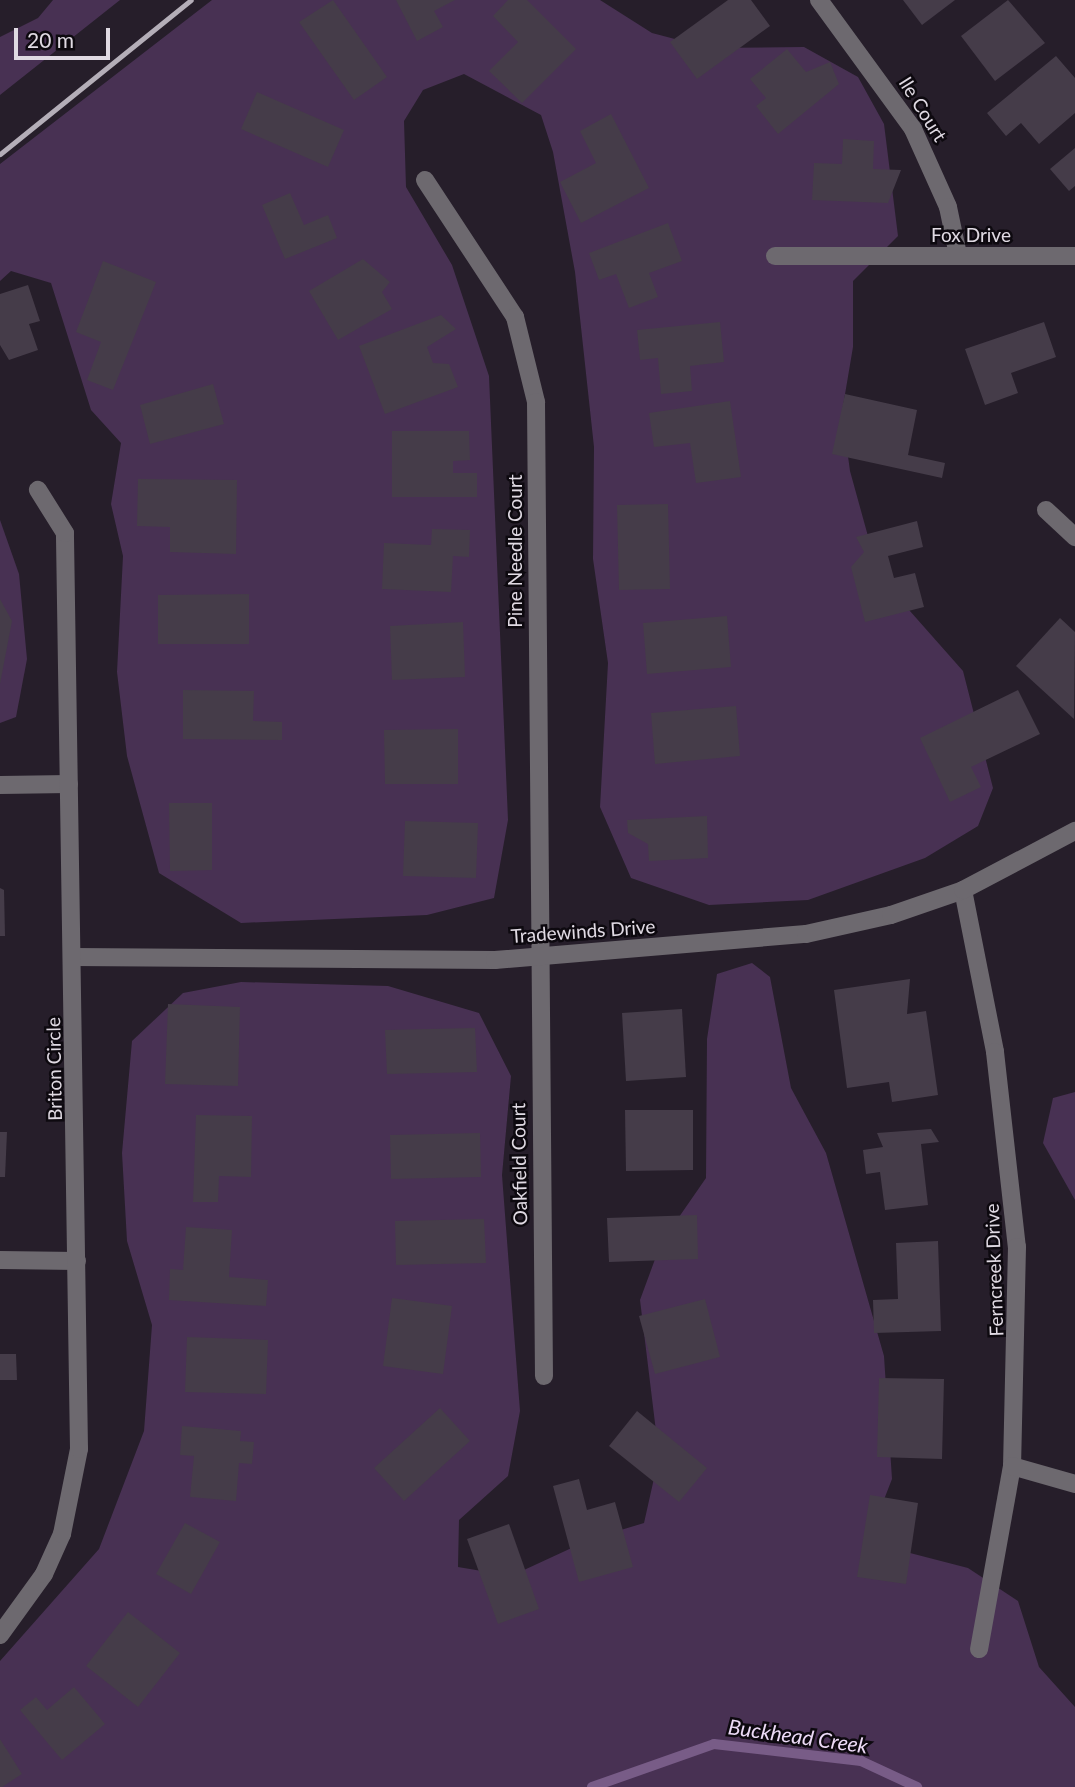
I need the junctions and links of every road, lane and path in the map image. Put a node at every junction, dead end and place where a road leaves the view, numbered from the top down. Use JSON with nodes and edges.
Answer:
{"nodes":[{"id":1,"x":819,"y":0,"type":"edge"},
{"id":2,"x":425,"y":180,"type":"dead end"},
{"id":3,"x":775,"y":256,"type":"dead end"},
{"id":4,"x":958,"y":256,"type":"junction"},
{"id":5,"x":1075,"y":256,"type":"edge"},
{"id":6,"x":38,"y":490,"type":"dead end"},
{"id":7,"x":1046,"y":510,"type":"dead end"},
{"id":8,"x":1075,"y":537,"type":"edge"},
{"id":9,"x":69,"y":784,"type":"junction"},
{"id":10,"x":0,"y":785,"type":"edge"},
{"id":11,"x":1075,"y":831,"type":"edge"},
{"id":12,"x":963,"y":890,"type":"junction"},
{"id":13,"x":537,"y":952,"type":"junction"},
{"id":14,"x":73,"y":957,"type":"junction"},
{"id":15,"x":0,"y":1259,"type":"edge"},
{"id":16,"x":77,"y":1261,"type":"junction"},
{"id":17,"x":544,"y":1376,"type":"dead end"},
{"id":18,"x":1012,"y":1466,"type":"junction"},
{"id":19,"x":1075,"y":1484,"type":"edge"},
{"id":20,"x":0,"y":1635,"type":"edge"},
{"id":21,"x":979,"y":1649,"type":"dead end"}],
"edges":[{"from":1,"to":4,"type":"street","name":"Ile Court"},
{"from":2,"to":13,"type":"street","name":"Pine Needle Court"},
{"from":3,"to":4,"type":"street","name":"Fox Drive"},
{"from":4,"to":5,"type":"street","name":"Fox Drive"},
{"from":6,"to":9,"type":"street","name":"Briton Circle"},
{"from":7,"to":8,"type":"street"},
{"from":9,"to":10,"type":"street"},
{"from":9,"to":14,"type":"street","name":"Briton Circle"},
{"from":11,"to":12,"type":"street","name":"Tradewinds Drive"},
{"from":12,"to":13,"type":"street","name":"Tradewinds Drive"},
{"from":12,"to":18,"type":"street","name":"Ferncreek Drive"},
{"from":13,"to":14,"type":"street","name":"Tradewinds Drive"},
{"from":13,"to":17,"type":"street","name":"Oakfield Court"},
{"from":14,"to":16,"type":"street","name":"Briton Circle"},
{"from":15,"to":16,"type":"street"},
{"from":16,"to":20,"type":"street","name":"Briton Circle"},
{"from":18,"to":19,"type":"street"},
{"from":18,"to":21,"type":"street","name":"Ferncreek Drive"}]}
